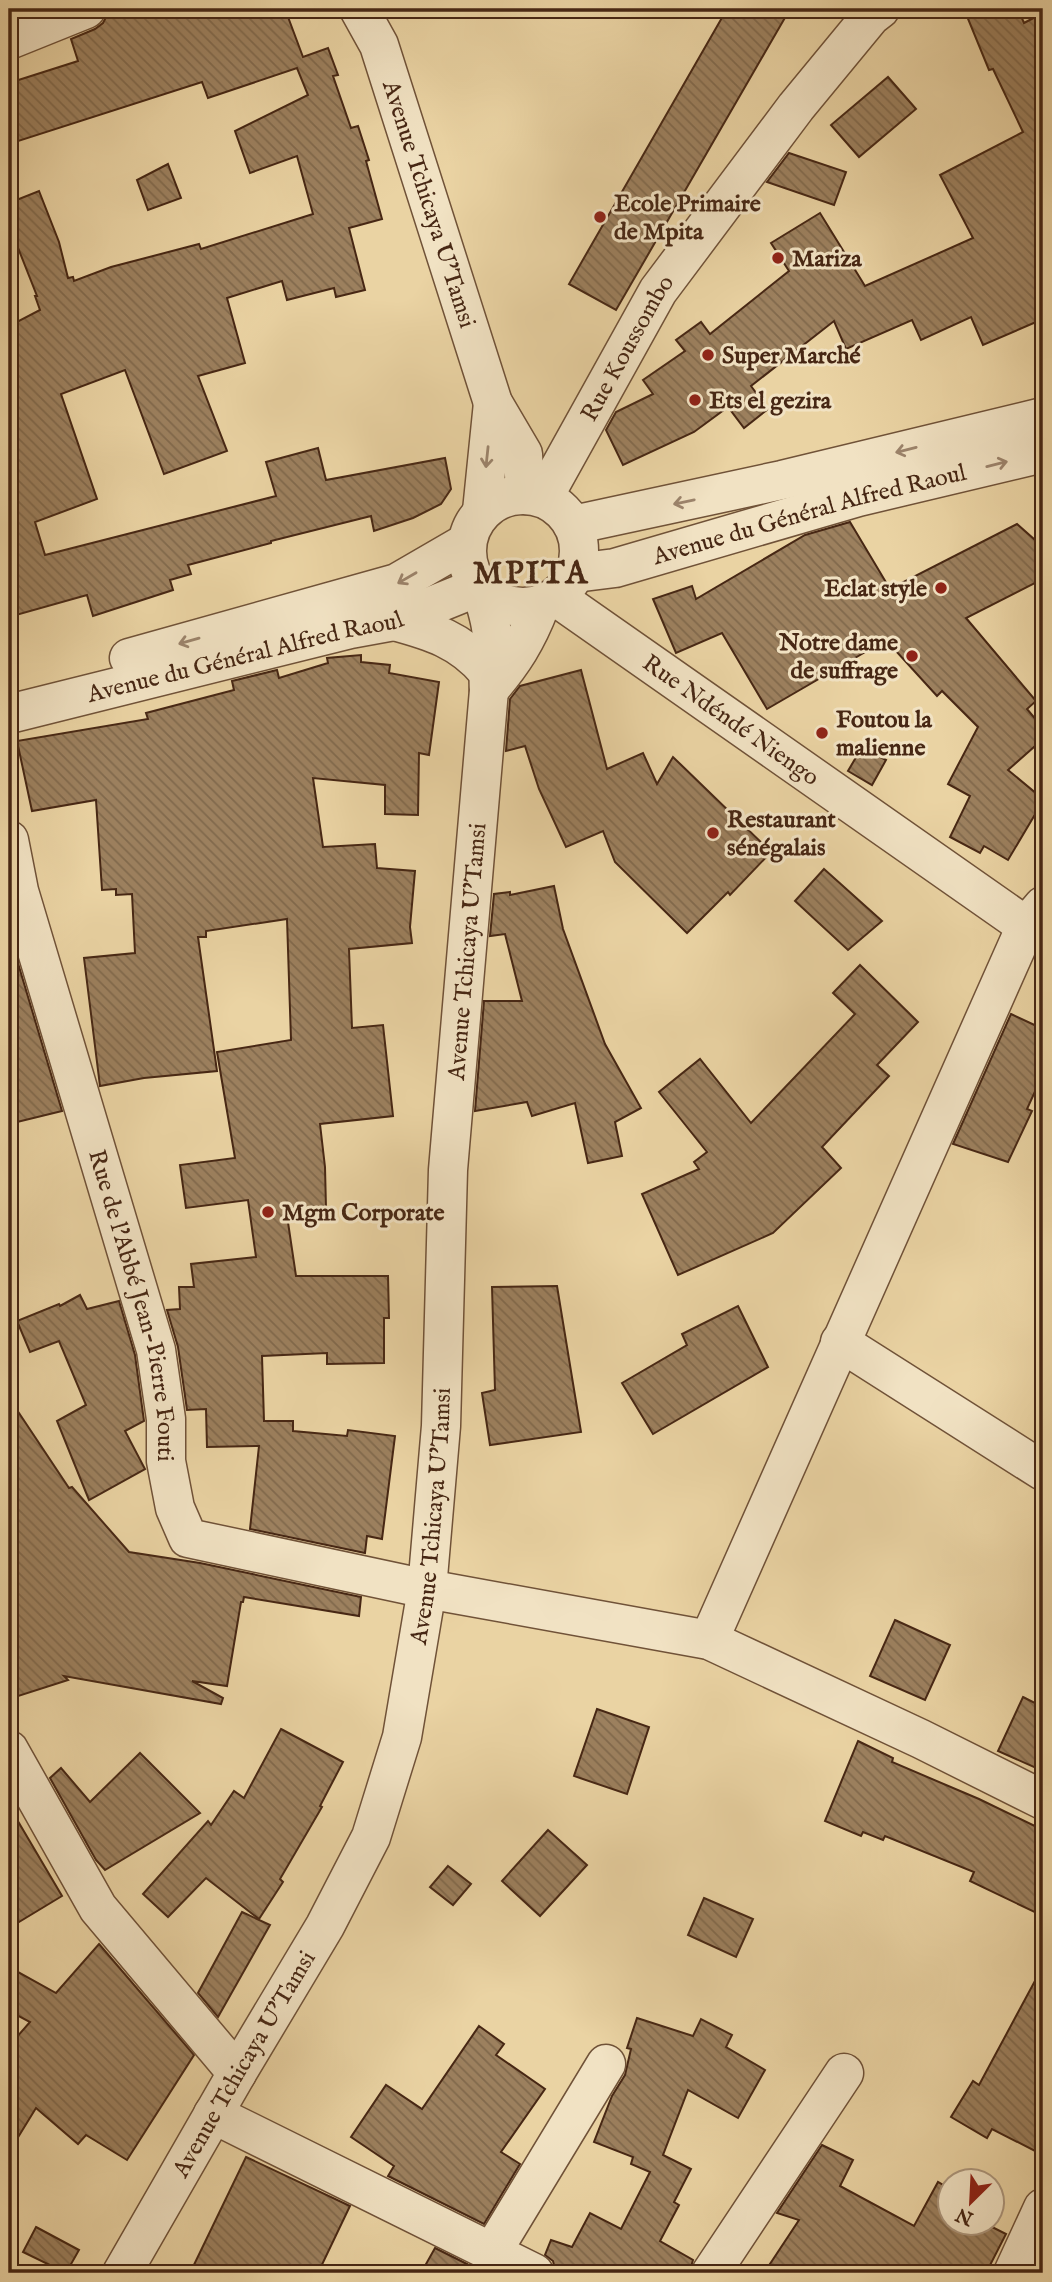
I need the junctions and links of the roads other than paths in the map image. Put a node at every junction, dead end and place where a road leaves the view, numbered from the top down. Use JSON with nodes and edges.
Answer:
{"nodes":[{"id":1,"x":86,"y":9,"type":"edge"},
{"id":2,"x":359,"y":9,"type":"edge"},
{"id":3,"x":880,"y":9,"type":"edge"},
{"id":4,"x":9,"y":40,"type":"edge"},
{"id":5,"x":493,"y":403,"type":"junction"},
{"id":6,"x":1043,"y":417,"type":"edge"},
{"id":7,"x":1043,"y":453,"type":"edge"},
{"id":8,"x":534,"y":497,"type":"junction"},
{"id":9,"x":573,"y":525,"type":"junction"},
{"id":10,"x":474,"y":527,"type":"junction"},
{"id":11,"x":480,"y":588,"type":"junction"},
{"id":12,"x":557,"y":592,"type":"junction"},
{"id":13,"x":394,"y":621,"type":"junction"},
{"id":14,"x":488,"y":680,"type":"junction"},
{"id":15,"x":9,"y":692,"type":"edge"},
{"id":16,"x":9,"y":715,"type":"edge"},
{"id":17,"x":9,"y":840,"type":"edge"},
{"id":18,"x":1037,"y":923,"type":"edge"},
{"id":19,"x":840,"y":1342,"type":"junction"},
{"id":20,"x":1043,"y":1471,"type":"edge"},
{"id":21,"x":427,"y":1589,"type":"junction"},
{"id":22,"x":709,"y":1640,"type":"junction"},
{"id":23,"x":9,"y":1750,"type":"edge"},
{"id":24,"x":1043,"y":1800,"type":"edge"},
{"id":25,"x":606,"y":2064,"type":"dead end"},
{"id":26,"x":844,"y":2073,"type":"dead end"},
{"id":27,"x":237,"y":2074,"type":"junction"},
{"id":28,"x":213,"y":2114,"type":"junction"},
{"id":29,"x":1043,"y":2208,"type":"edge"},
{"id":30,"x":492,"y":2252,"type":"junction"},
{"id":31,"x":122,"y":2273,"type":"edge"},
{"id":32,"x":534,"y":2273,"type":"edge"},
{"id":33,"x":711,"y":2273,"type":"edge"},
{"id":34,"x":1013,"y":2273,"type":"edge"}],
"edges":[{"from":1,"to":4,"type":"street"},
{"from":2,"to":5,"type":"street","name":"Avenue Tchicaya U'Tamsi"},
{"from":3,"to":8,"type":"street","name":"Rue Koussombo"},
{"from":5,"to":8,"type":"street"},
{"from":5,"to":10,"type":"street","one_way":true},
{"from":6,"to":9,"type":"street","name":"Avenue du Général Alfred Raoul","one_way":true},
{"from":12,"to":7,"type":"street","name":"Avenue du Général Alfred Raoul","one_way":true},
{"from":8,"to":9,"type":"street"},
{"from":8,"to":10,"type":"street"},
{"from":9,"to":12,"type":"street"},
{"from":10,"to":11,"type":"street"},
{"from":10,"to":15,"type":"street","one_way":true},
{"from":11,"to":12,"type":"street"},
{"from":11,"to":13,"type":"street","name":"Avenue du Général Alfred Raoul"},
{"from":11,"to":14,"type":"street","name":"Avenue Tchicaya U'Tamsi"},
{"from":12,"to":14,"type":"street"},
{"from":12,"to":18,"type":"street","name":"Rue Ndéndé Niengo"},
{"from":13,"to":14,"type":"street"},
{"from":13,"to":16,"type":"street","name":"Avenue du Général Alfred Raoul"},
{"from":14,"to":21,"type":"street","name":"Avenue Tchicaya U'Tamsi"},
{"from":17,"to":21,"type":"street","name":"Rue de l'Abbé Jean-Pierre Fouti"},
{"from":18,"to":19,"type":"street"},
{"from":19,"to":20,"type":"street"},
{"from":19,"to":22,"type":"street"},
{"from":21,"to":22,"type":"street"},
{"from":21,"to":27,"type":"street","name":"Avenue Tchicaya U'Tamsi"},
{"from":22,"to":24,"type":"street"},
{"from":23,"to":27,"type":"street"},
{"from":25,"to":30,"type":"street"},
{"from":26,"to":33,"type":"street"},
{"from":27,"to":28,"type":"street","name":"Avenue Tchicaya U'Tamsi"},
{"from":28,"to":30,"type":"street"},
{"from":28,"to":31,"type":"street","name":"Avenue Tchicaya U'Tamsi"},
{"from":29,"to":34,"type":"street"},
{"from":30,"to":32,"type":"street"}]}
